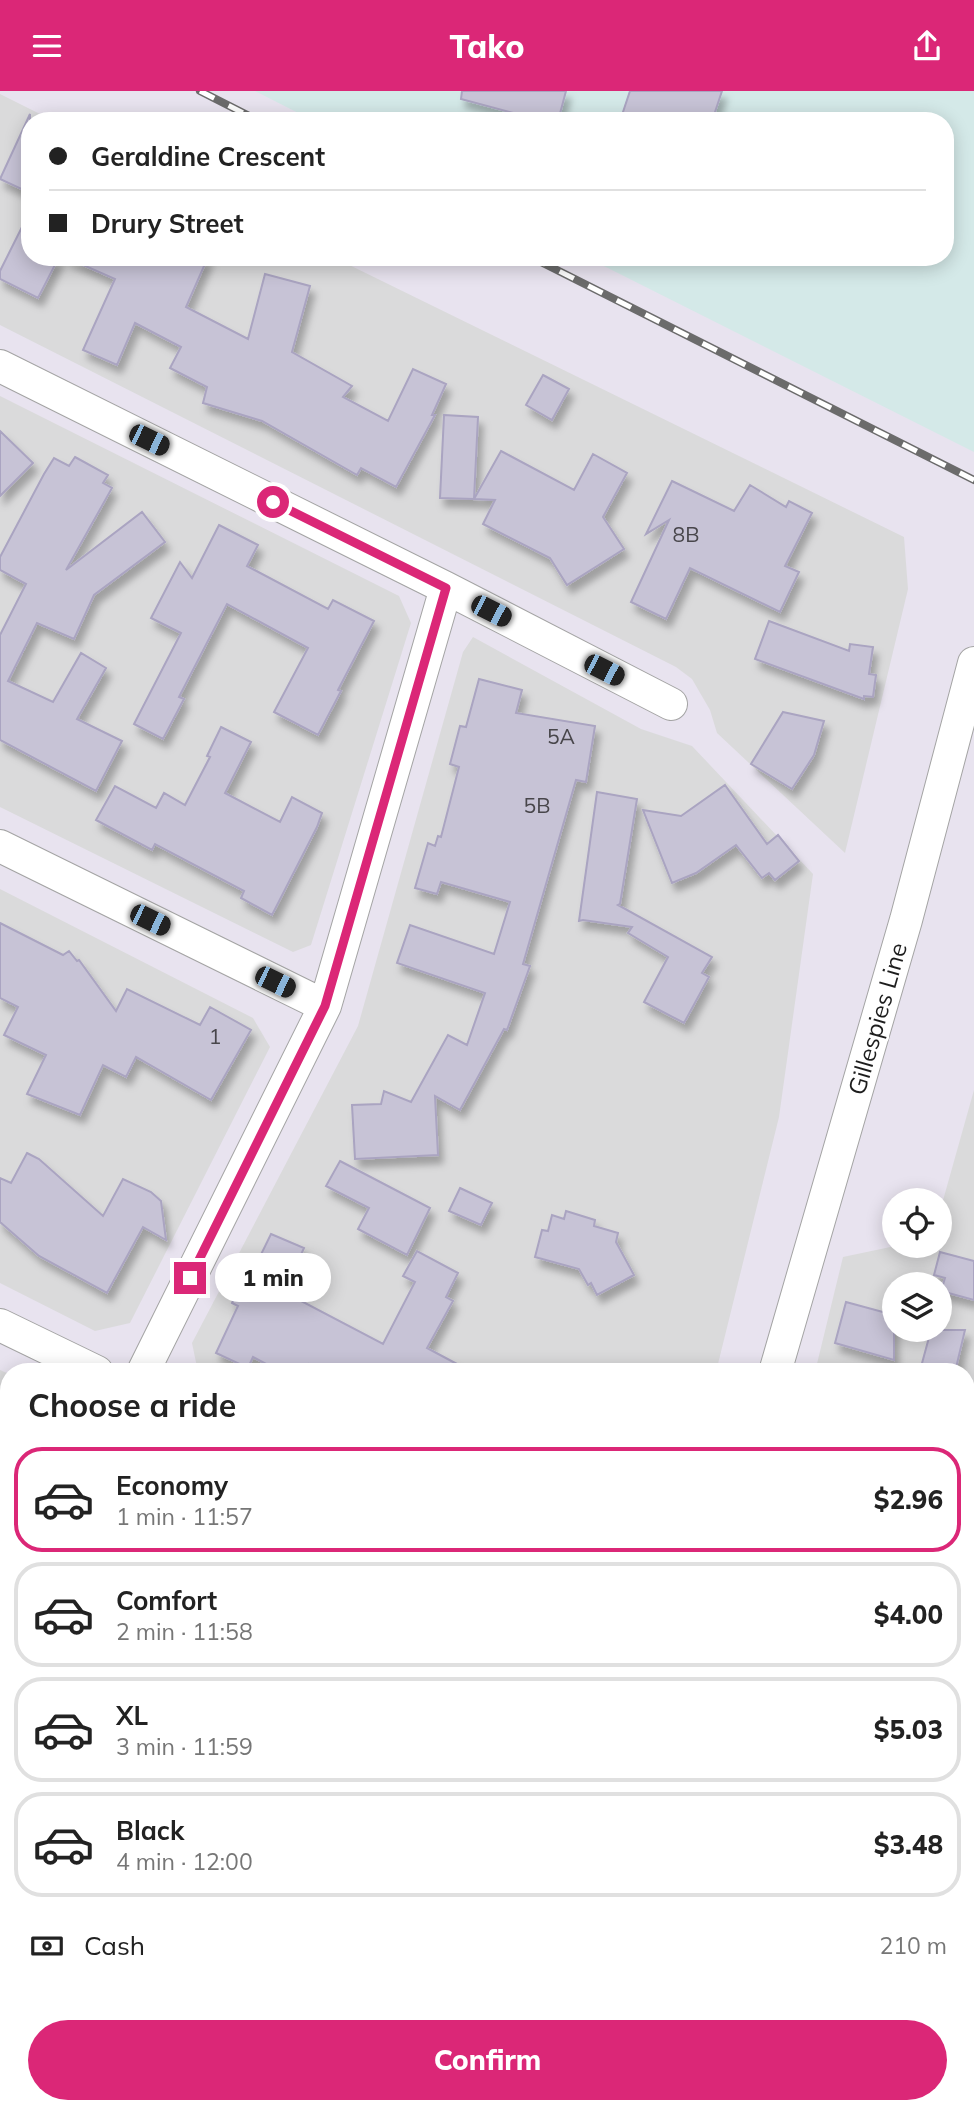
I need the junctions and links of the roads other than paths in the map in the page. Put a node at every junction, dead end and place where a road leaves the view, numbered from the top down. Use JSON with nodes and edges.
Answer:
{"nodes":[{"id":1,"x":0,"y":366,"type":"edge"},
{"id":2,"x":446,"y":588,"type":"junction"},
{"id":3,"x":974,"y":663,"type":"edge"},
{"id":4,"x":671,"y":704,"type":"dead end"},
{"id":5,"x":0,"y":846,"type":"edge"},
{"id":6,"x":325,"y":1006,"type":"junction"},
{"id":7,"x":0,"y":1325,"type":"edge"},
{"id":8,"x":78,"y":1363,"type":"edge"},
{"id":9,"x":147,"y":1363,"type":"edge"},
{"id":10,"x":778,"y":1363,"type":"edge"}],
"edges":[{"from":1,"to":2,"type":"street"},
{"from":2,"to":4,"type":"street"},
{"from":2,"to":6,"type":"street"},
{"from":3,"to":10,"type":"street","name":"Gillespies Line"},
{"from":5,"to":6,"type":"street"},
{"from":6,"to":9,"type":"street"},
{"from":7,"to":8,"type":"street"}]}
